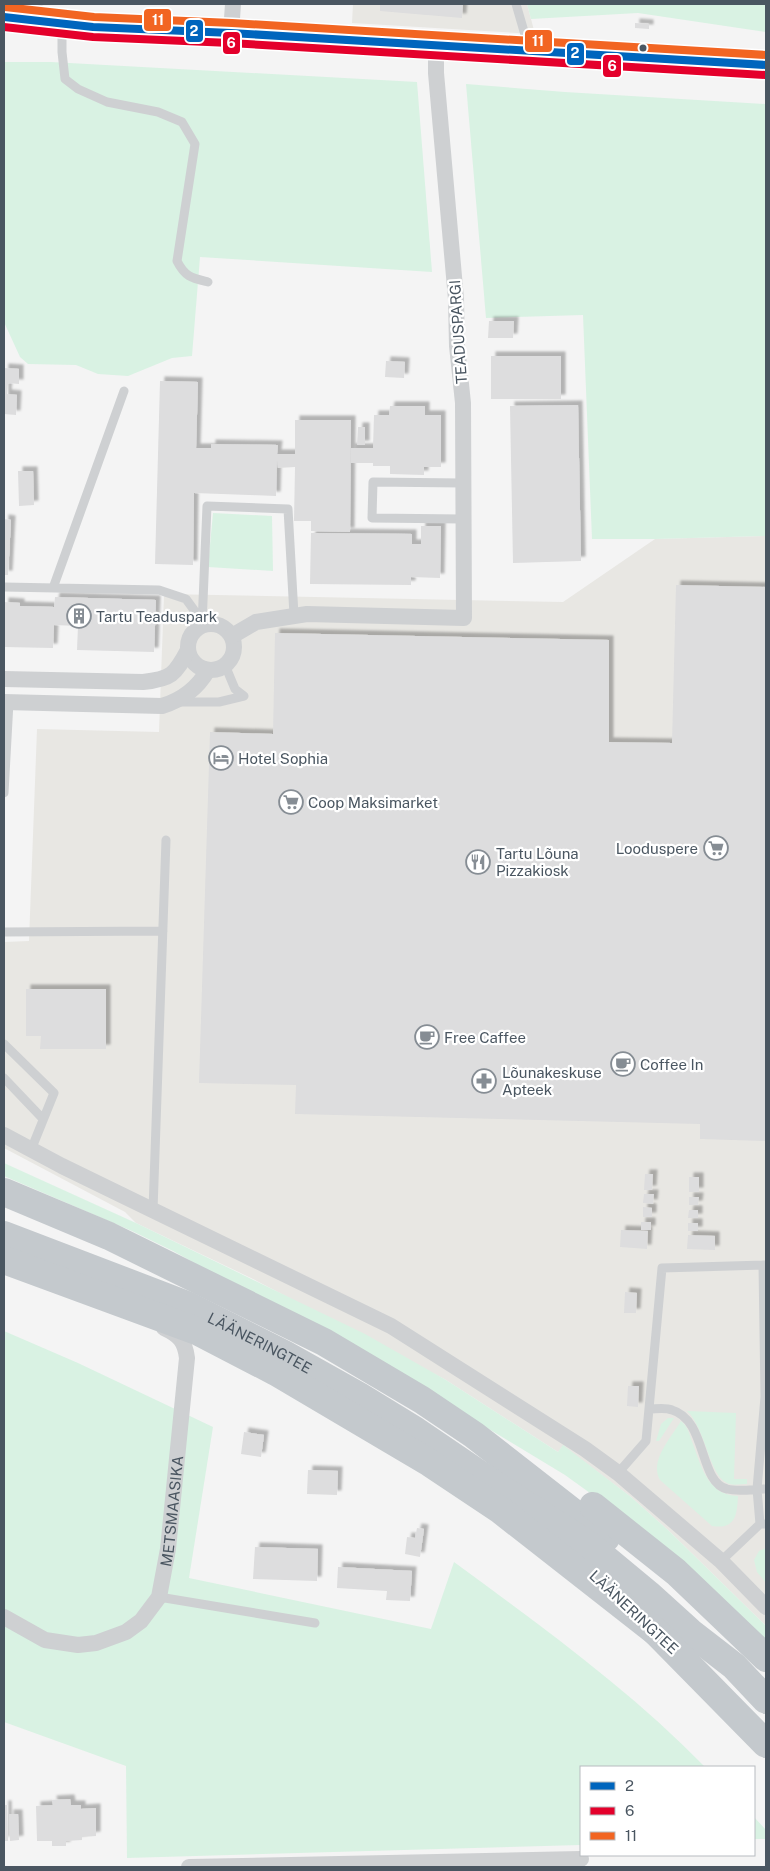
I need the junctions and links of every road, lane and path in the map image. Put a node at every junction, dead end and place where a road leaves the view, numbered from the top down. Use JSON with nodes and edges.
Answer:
{"nodes":[{"id":1,"x":20,"y":4,"type":"edge"},
{"id":2,"x":233,"y":4,"type":"edge"},
{"id":3,"x":516,"y":4,"type":"edge"},
{"id":4,"x":4,"y":17,"type":"edge"},
{"id":5,"x":62,"y":24,"type":"junction"},
{"id":6,"x":231,"y":33,"type":"junction"},
{"id":7,"x":436,"y":47,"type":"junction"},
{"id":8,"x":530,"y":52,"type":"junction"},
{"id":9,"x":766,"y":65,"type":"edge"},
{"id":10,"x":208,"y":282,"type":"dead end"},
{"id":11,"x":124,"y":391,"type":"dead end"},
{"id":12,"x":462,"y":484,"type":"junction"},
{"id":13,"x":462,"y":519,"type":"junction"},
{"id":14,"x":4,"y":588,"type":"edge"},
{"id":15,"x":52,"y":588,"type":"junction"},
{"id":16,"x":294,"y":615,"type":"junction"},
{"id":17,"x":200,"y":627,"type":"junction"},
{"id":18,"x":232,"y":636,"type":"junction"},
{"id":19,"x":188,"y":650,"type":"junction"},
{"id":20,"x":225,"y":665,"type":"junction"},
{"id":21,"x":208,"y":670,"type":"junction"},
{"id":22,"x":4,"y":679,"type":"edge"},
{"id":23,"x":6,"y":702,"type":"edge"},
{"id":24,"x":175,"y":702,"type":"junction"},
{"id":25,"x":4,"y":793,"type":"edge"},
{"id":26,"x":166,"y":840,"type":"dead end"},
{"id":27,"x":163,"y":931,"type":"junction"},
{"id":28,"x":4,"y":932,"type":"edge"},
{"id":29,"x":4,"y":1044,"type":"edge"},
{"id":30,"x":4,"y":1078,"type":"edge"},
{"id":31,"x":43,"y":1119,"type":"junction"},
{"id":32,"x":4,"y":1135,"type":"edge"},
{"id":33,"x":31,"y":1150,"type":"junction"},
{"id":34,"x":4,"y":1192,"type":"edge"},
{"id":35,"x":153,"y":1210,"type":"junction"},
{"id":36,"x":4,"y":1235,"type":"edge"},
{"id":37,"x":4,"y":1260,"type":"edge"},
{"id":38,"x":765,"y":1265,"type":"edge"},
{"id":39,"x":107,"y":1286,"type":"junction"},
{"id":40,"x":649,"y":1409,"type":"junction"},
{"id":41,"x":474,"y":1435,"type":"junction"},
{"id":42,"x":618,"y":1473,"type":"junction"},
{"id":43,"x":497,"y":1486,"type":"junction"},
{"id":44,"x":762,"y":1489,"type":"edge"},
{"id":45,"x":763,"y":1524,"type":"edge"},
{"id":46,"x":721,"y":1561,"type":"junction"},
{"id":47,"x":159,"y":1596,"type":"junction"},
{"id":48,"x":766,"y":1607,"type":"edge"},
{"id":49,"x":4,"y":1617,"type":"edge"},
{"id":50,"x":315,"y":1623,"type":"dead end"},
{"id":51,"x":665,"y":1639,"type":"junction"},
{"id":52,"x":766,"y":1658,"type":"edge"},
{"id":53,"x":734,"y":1666,"type":"junction"},
{"id":54,"x":766,"y":1700,"type":"edge"},
{"id":55,"x":766,"y":1744,"type":"edge"},
{"id":56,"x":581,"y":1859,"type":"dead end"},
{"id":57,"x":189,"y":1867,"type":"edge"}],
"edges":[{"from":1,"to":5,"type":"street"},
{"from":2,"to":6,"type":"street"},
{"from":3,"to":8,"type":"lane"},
{"from":4,"to":5,"type":"street"},
{"from":5,"to":6,"type":"street"},
{"from":5,"to":10,"type":"lane"},
{"from":6,"to":7,"type":"street"},
{"from":7,"to":8,"type":"street"},
{"from":7,"to":12,"type":"street","name":"TEADUSPARGI"},
{"from":8,"to":9,"type":"street"},
{"from":11,"to":15,"type":"lane"},
{"from":12,"to":13,"type":"street","name":"TEADUSPARGI"},
{"from":12,"to":13,"type":"lane"},
{"from":13,"to":16,"type":"street","name":"TEADUSPARGI"},
{"from":14,"to":15,"type":"lane"},
{"from":15,"to":17,"type":"lane"},
{"from":16,"to":17,"type":"lane"},
{"from":16,"to":18,"type":"street"},
{"from":17,"to":18,"type":"street"},
{"from":17,"to":19,"type":"street"},
{"from":18,"to":20,"type":"street"},
{"from":19,"to":21,"type":"street"},
{"from":19,"to":22,"type":"street"},
{"from":20,"to":21,"type":"street"},
{"from":20,"to":24,"type":"lane"},
{"from":21,"to":24,"type":"street"},
{"from":23,"to":24,"type":"street"},
{"from":23,"to":25,"type":"lane"},
{"from":26,"to":27,"type":"lane"},
{"from":27,"to":28,"type":"lane"},
{"from":27,"to":35,"type":"lane"},
{"from":29,"to":31,"type":"lane"},
{"from":30,"to":31,"type":"lane"},
{"from":31,"to":33,"type":"lane"},
{"from":32,"to":33,"type":"street"},
{"from":33,"to":35,"type":"street"},
{"from":34,"to":41,"type":"highway"},
{"from":35,"to":42,"type":"street"},
{"from":36,"to":39,"type":"highway","name":"LÄÄNERINGTEE"},
{"from":37,"to":39,"type":"highway"},
{"from":38,"to":40,"type":"lane"},
{"from":38,"to":44,"type":"lane"},
{"from":39,"to":43,"type":"highway","name":"LÄÄNERINGTEE"},
{"from":39,"to":47,"type":"street","name":"METSMAASIKA"},
{"from":39,"to":51,"type":"highway"},
{"from":40,"to":42,"type":"lane"},
{"from":40,"to":44,"type":"lane"},
{"from":41,"to":52,"type":"highway"},
{"from":41,"to":53,"type":"highway"},
{"from":42,"to":46,"type":"street"},
{"from":43,"to":51,"type":"highway","name":"LÄÄNERINGTEE"},
{"from":43,"to":53,"type":"highway","name":"LÄÄNERINGTEE"},
{"from":44,"to":45,"type":"lane"},
{"from":45,"to":46,"type":"lane"},
{"from":46,"to":48,"type":"street"},
{"from":47,"to":49,"type":"street","name":"METSMAASIKA"},
{"from":47,"to":50,"type":"lane"},
{"from":51,"to":55,"type":"highway","name":"LÄÄNERINGTEE"},
{"from":53,"to":54,"type":"highway","name":"LÄÄNERINGTEE"},
{"from":56,"to":57,"type":"street"}]}
